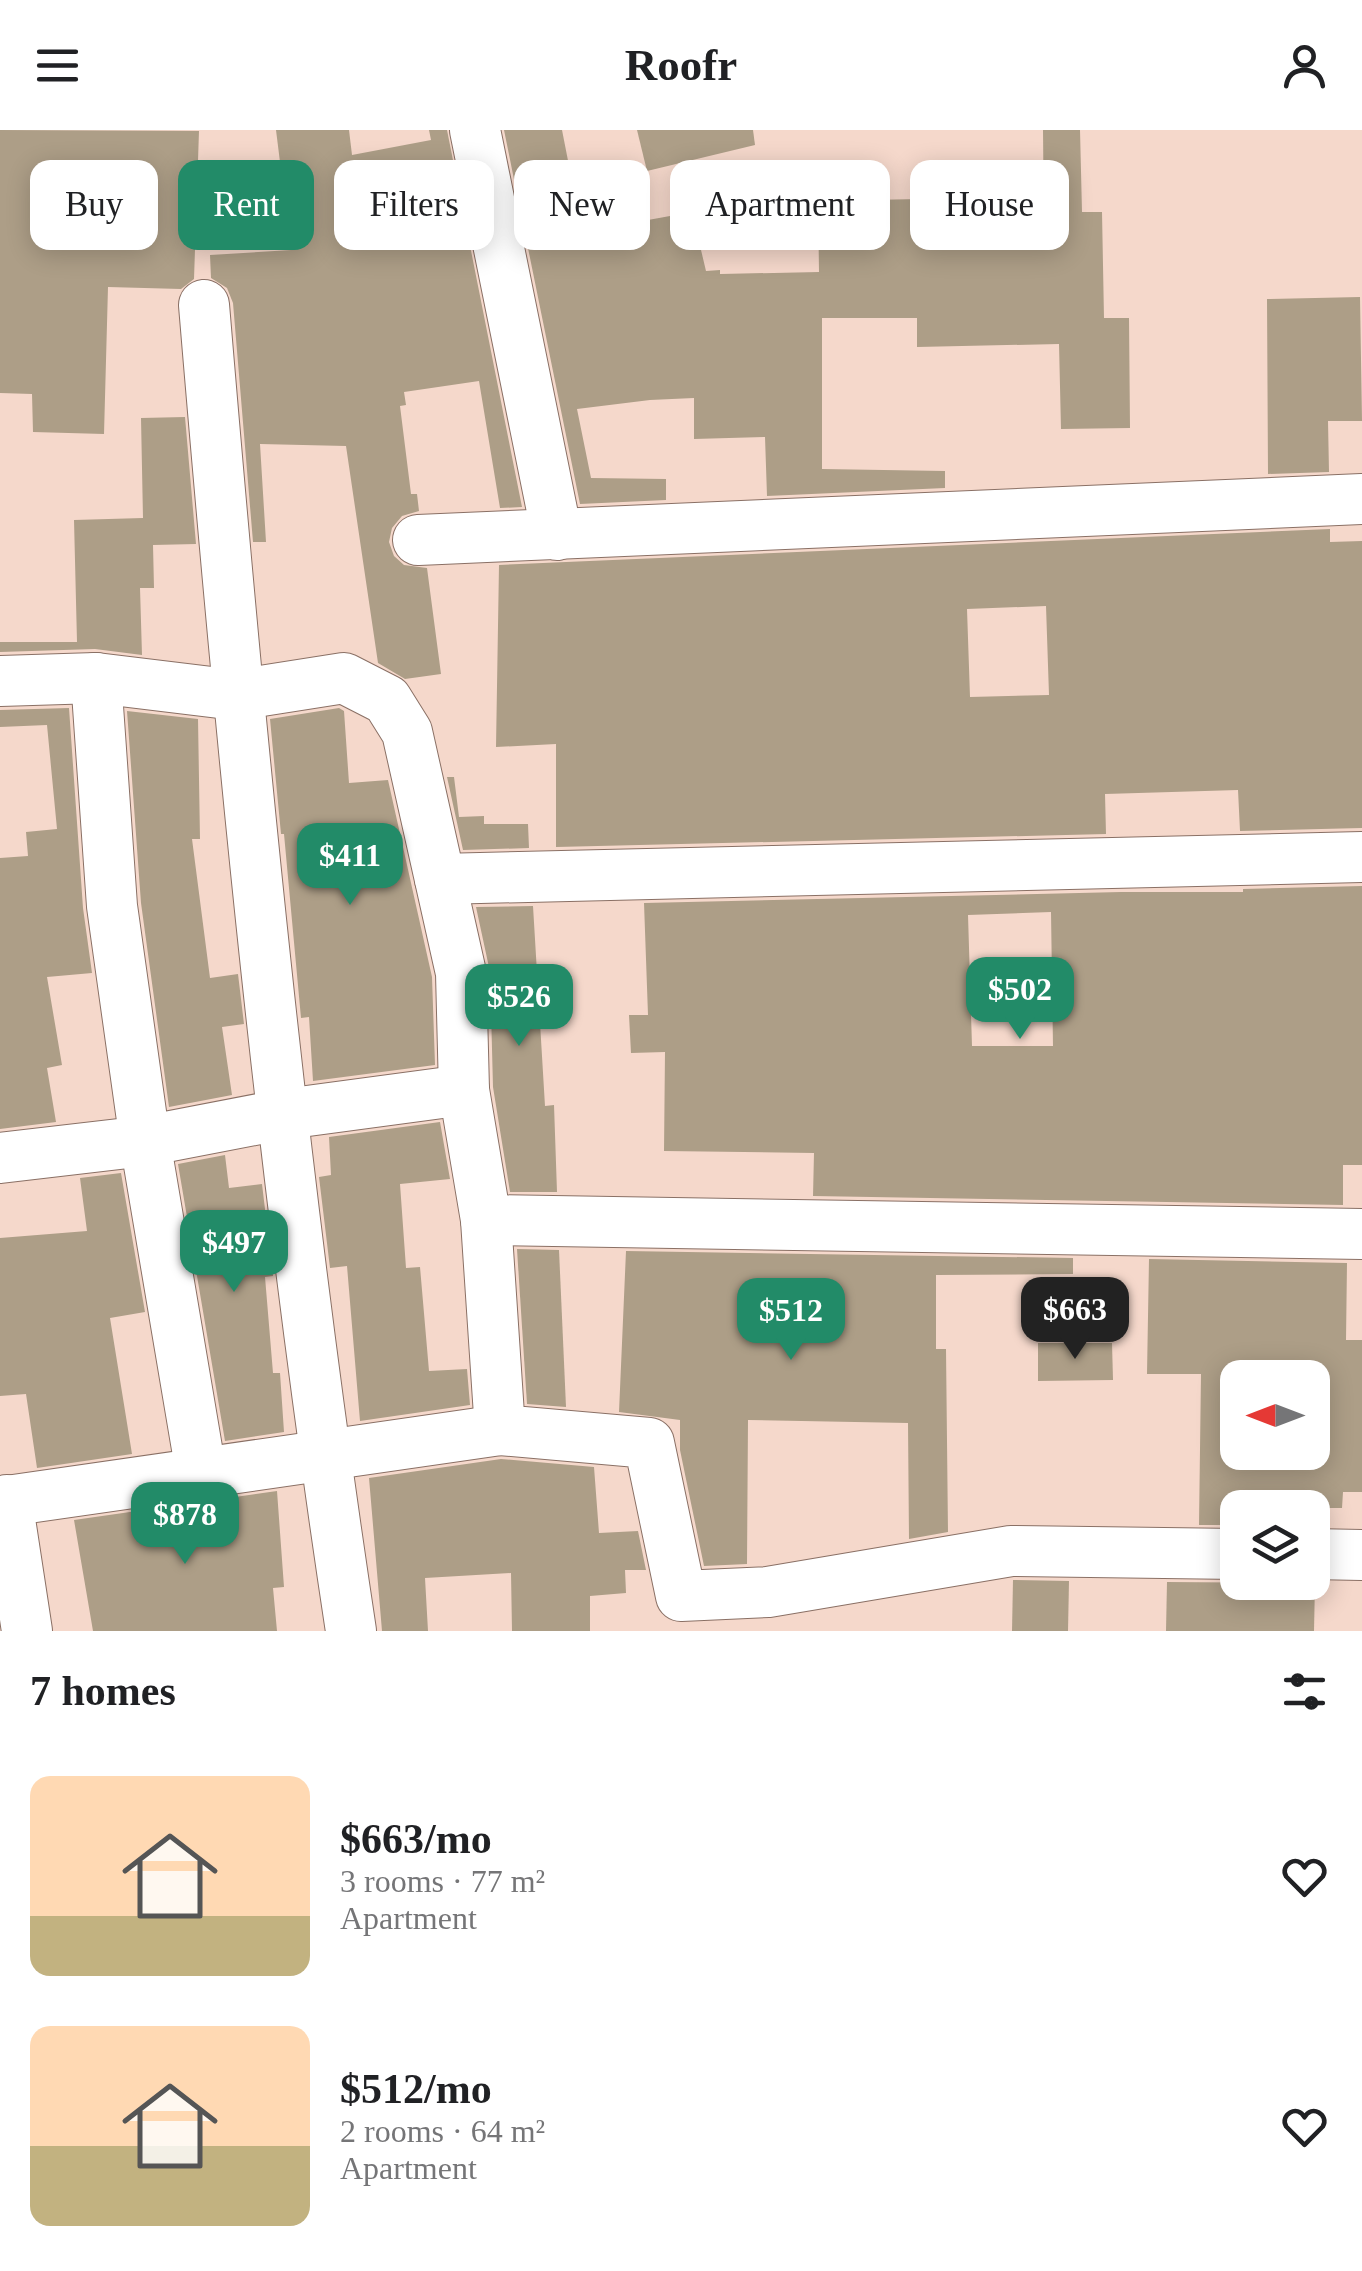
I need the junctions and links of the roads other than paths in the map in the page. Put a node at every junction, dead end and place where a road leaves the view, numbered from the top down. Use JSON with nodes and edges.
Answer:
{"nodes":[{"id":1,"x":475,"y":130,"type":"edge"},
{"id":2,"x":204,"y":305,"type":"dead end"},
{"id":3,"x":1362,"y":499,"type":"edge"},
{"id":4,"x":557,"y":535,"type":"junction"},
{"id":5,"x":418,"y":540,"type":"dead end"},
{"id":6,"x":96,"y":678,"type":"junction"},
{"id":7,"x":0,"y":681,"type":"edge"},
{"id":8,"x":236,"y":694,"type":"junction"},
{"id":9,"x":1362,"y":857,"type":"edge"},
{"id":10,"x":440,"y":879,"type":"junction"},
{"id":11,"x":464,"y":1090,"type":"junction"},
{"id":12,"x":284,"y":1114,"type":"junction"},
{"id":13,"x":145,"y":1140,"type":"junction"},
{"id":14,"x":0,"y":1158,"type":"edge"},
{"id":15,"x":486,"y":1220,"type":"junction"},
{"id":16,"x":1362,"y":1234,"type":"edge"},
{"id":17,"x":500,"y":1430,"type":"junction"},
{"id":18,"x":324,"y":1452,"type":"junction"},
{"id":19,"x":201,"y":1472,"type":"junction"},
{"id":20,"x":4,"y":1501,"type":"edge"},
{"id":21,"x":1220,"y":1554,"type":"edge"},
{"id":22,"x":1330,"y":1554,"type":"edge"},
{"id":23,"x":1362,"y":1555,"type":"edge"},
{"id":24,"x":27,"y":1631,"type":"edge"},
{"id":25,"x":351,"y":1631,"type":"edge"}],
"edges":[{"from":1,"to":4,"type":"street"},
{"from":2,"to":8,"type":"street"},
{"from":3,"to":4,"type":"street"},
{"from":4,"to":5,"type":"street"},
{"from":6,"to":7,"type":"street"},
{"from":6,"to":8,"type":"street"},
{"from":6,"to":13,"type":"street"},
{"from":8,"to":10,"type":"street"},
{"from":8,"to":12,"type":"street"},
{"from":9,"to":10,"type":"street"},
{"from":10,"to":11,"type":"street"},
{"from":11,"to":12,"type":"street"},
{"from":11,"to":15,"type":"street"},
{"from":12,"to":13,"type":"street"},
{"from":12,"to":18,"type":"street"},
{"from":13,"to":14,"type":"street"},
{"from":13,"to":19,"type":"street"},
{"from":15,"to":16,"type":"street"},
{"from":15,"to":17,"type":"street"},
{"from":17,"to":18,"type":"street"},
{"from":17,"to":21,"type":"street"},
{"from":18,"to":19,"type":"street"},
{"from":18,"to":25,"type":"street"},
{"from":19,"to":20,"type":"street"},
{"from":20,"to":24,"type":"street"},
{"from":22,"to":23,"type":"street"}]}
